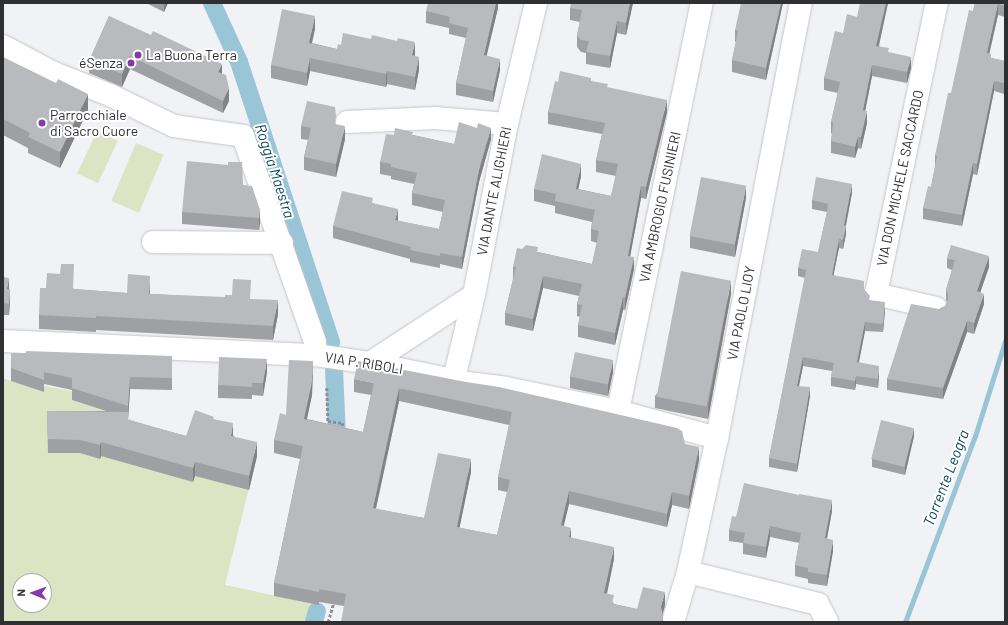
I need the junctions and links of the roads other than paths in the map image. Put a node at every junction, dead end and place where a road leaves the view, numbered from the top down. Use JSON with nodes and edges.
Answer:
{"nodes":[{"id":1,"x":536,"y":3,"type":"edge"},
{"id":2,"x":702,"y":3,"type":"edge"},
{"id":3,"x":801,"y":3,"type":"edge"},
{"id":4,"x":937,"y":3,"type":"edge"},
{"id":5,"x":3,"y":46,"type":"edge"},
{"id":6,"x":347,"y":122,"type":"dead end"},
{"id":7,"x":507,"y":124,"type":"junction"},
{"id":8,"x":153,"y":242,"type":"dead end"},
{"id":9,"x":282,"y":243,"type":"junction"},
{"id":10,"x":474,"y":294,"type":"junction"},
{"id":11,"x":936,"y":308,"type":"edge"},
{"id":12,"x":3,"y":341,"type":"edge"},
{"id":13,"x":316,"y":355,"type":"junction"},
{"id":14,"x":370,"y":363,"type":"junction"},
{"id":15,"x":454,"y":379,"type":"junction"},
{"id":16,"x":618,"y":412,"type":"junction"},
{"id":17,"x":717,"y":438,"type":"junction"},
{"id":18,"x":688,"y":572,"type":"junction"},
{"id":19,"x":673,"y":622,"type":"edge"},
{"id":20,"x":827,"y":622,"type":"edge"}],
"edges":[{"from":1,"to":7,"type":"street","name":"VIA DANTE ALIGHIERI"},
{"from":2,"to":16,"type":"street","name":"VIA AMBROGIO FUSINIERI"},
{"from":3,"to":17,"type":"street","name":"VIA PAOLO LIOY"},
{"from":4,"to":11,"type":"street","name":"VIA DON MICHELE SACCARDO"},
{"from":5,"to":9,"type":"street"},
{"from":6,"to":7,"type":"street"},
{"from":7,"to":10,"type":"street","name":"VIA DANTE ALIGHIERI"},
{"from":8,"to":9,"type":"street"},
{"from":9,"to":13,"type":"street"},
{"from":10,"to":14,"type":"street"},
{"from":10,"to":15,"type":"street","name":"VIA DANTE ALIGHIERI"},
{"from":12,"to":13,"type":"street","name":"VIA P. RIBOLI"},
{"from":13,"to":14,"type":"street","name":"VIA P. RIBOLI"},
{"from":14,"to":15,"type":"street","name":"VIA P. RIBOLI"},
{"from":15,"to":16,"type":"street","name":"VIA P. RIBOLI"},
{"from":16,"to":17,"type":"street","name":"VIA P. RIBOLI"},
{"from":17,"to":18,"type":"street","name":"VIA PAOLO LIOY"},
{"from":18,"to":19,"type":"street","name":"VIA PAOLO LIOY"},
{"from":18,"to":20,"type":"street"}]}
